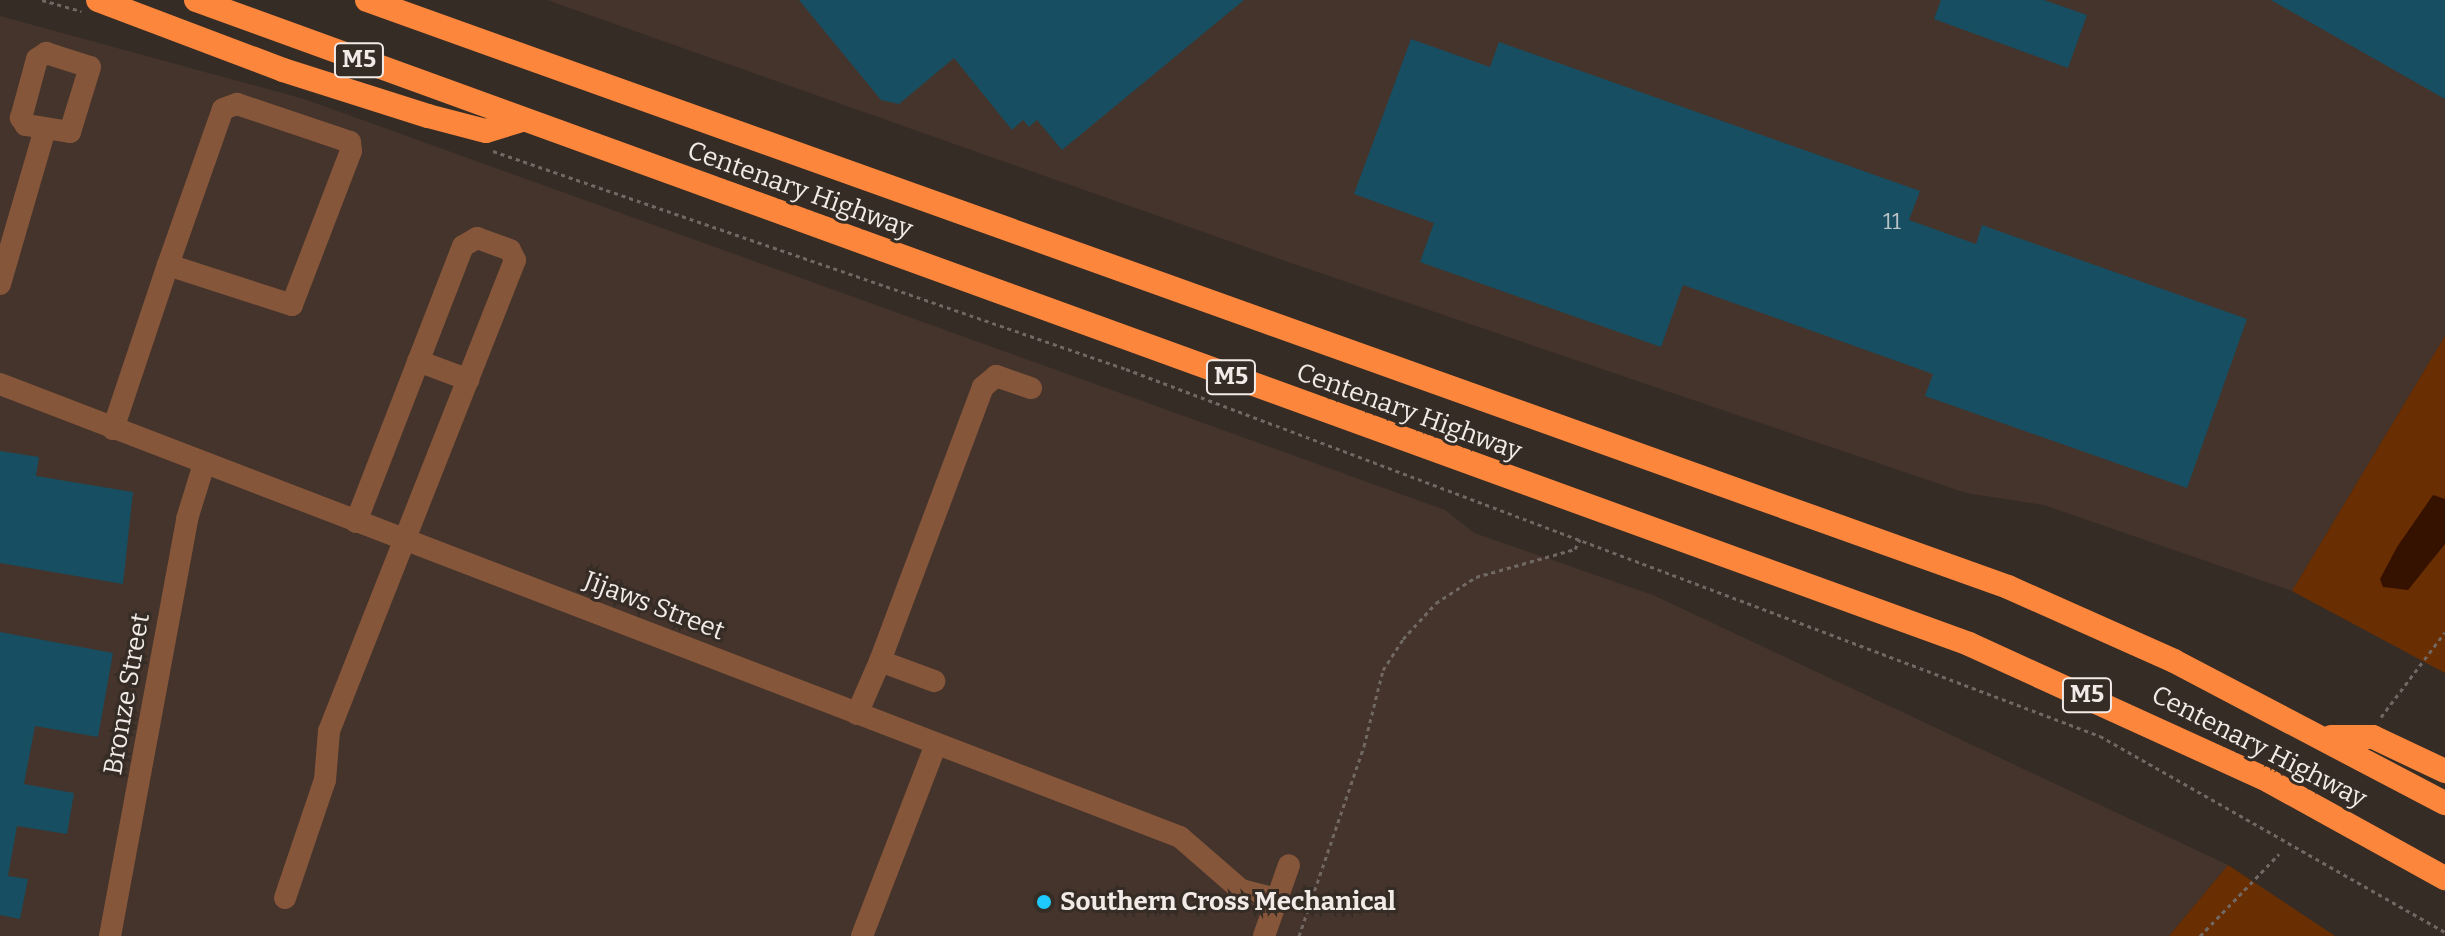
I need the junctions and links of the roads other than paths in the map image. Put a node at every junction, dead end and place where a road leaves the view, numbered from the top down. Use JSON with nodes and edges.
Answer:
{"nodes":[{"id":1,"x":196,"y":0,"type":"edge"},
{"id":2,"x":367,"y":0,"type":"edge"},
{"id":3,"x":96,"y":8,"type":"edge"},
{"id":4,"x":523,"y":120,"type":"junction"},
{"id":5,"x":45,"y":129,"type":"dead end"},
{"id":6,"x":168,"y":265,"type":"junction"},
{"id":7,"x":0,"y":284,"type":"edge"},
{"id":8,"x":418,"y":361,"type":"junction"},
{"id":9,"x":469,"y":380,"type":"junction"},
{"id":10,"x":0,"y":384,"type":"edge"},
{"id":11,"x":1031,"y":388,"type":"dead end"},
{"id":12,"x":113,"y":429,"type":"junction"},
{"id":13,"x":204,"y":464,"type":"junction"},
{"id":14,"x":356,"y":522,"type":"junction"},
{"id":15,"x":406,"y":541,"type":"junction"},
{"id":16,"x":880,"y":661,"type":"junction"},
{"id":17,"x":934,"y":681,"type":"dead end"},
{"id":18,"x":857,"y":714,"type":"junction"},
{"id":19,"x":2324,"y":736,"type":"junction"},
{"id":20,"x":936,"y":744,"type":"junction"},
{"id":21,"x":2445,"y":771,"type":"edge"},
{"id":22,"x":2445,"y":803,"type":"edge"},
{"id":23,"x":1289,"y":865,"type":"dead end"},
{"id":24,"x":2445,"y":878,"type":"edge"},
{"id":25,"x":285,"y":898,"type":"dead end"},
{"id":26,"x":1276,"y":899,"type":"junction"},
{"id":27,"x":110,"y":936,"type":"edge"},
{"id":28,"x":862,"y":936,"type":"edge"},
{"id":29,"x":1264,"y":936,"type":"edge"}],
"edges":[{"from":1,"to":4,"type":"highway","name":"Centenary Highway","number":"M5"},
{"from":2,"to":19,"type":"highway","name":"Centenary Highway","number":"M5"},
{"from":3,"to":4,"type":"highway"},
{"from":4,"to":24,"type":"highway","name":"Centenary Highway","number":"M5"},
{"from":5,"to":7,"type":"street"},
{"from":6,"to":6,"type":"street"},
{"from":6,"to":12,"type":"street"},
{"from":8,"to":9,"type":"street"},
{"from":8,"to":9,"type":"street"},
{"from":8,"to":14,"type":"street"},
{"from":9,"to":15,"type":"street"},
{"from":10,"to":12,"type":"street","name":"Jijaws Street"},
{"from":11,"to":16,"type":"street"},
{"from":12,"to":13,"type":"street","name":"Jijaws Street"},
{"from":13,"to":14,"type":"street","name":"Jijaws Street"},
{"from":13,"to":27,"type":"street","name":"Bronze Street"},
{"from":14,"to":15,"type":"street","name":"Jijaws Street"},
{"from":15,"to":18,"type":"street","name":"Jijaws Street"},
{"from":15,"to":25,"type":"street"},
{"from":16,"to":17,"type":"street"},
{"from":16,"to":18,"type":"street"},
{"from":18,"to":20,"type":"street","name":"Jijaws Street"},
{"from":19,"to":21,"type":"highway"},
{"from":19,"to":22,"type":"highway","name":"Centenary Highway","number":"M5"},
{"from":20,"to":26,"type":"street","name":"Jijaws Street"},
{"from":20,"to":28,"type":"street"},
{"from":23,"to":26,"type":"street"},
{"from":26,"to":29,"type":"street"}]}
